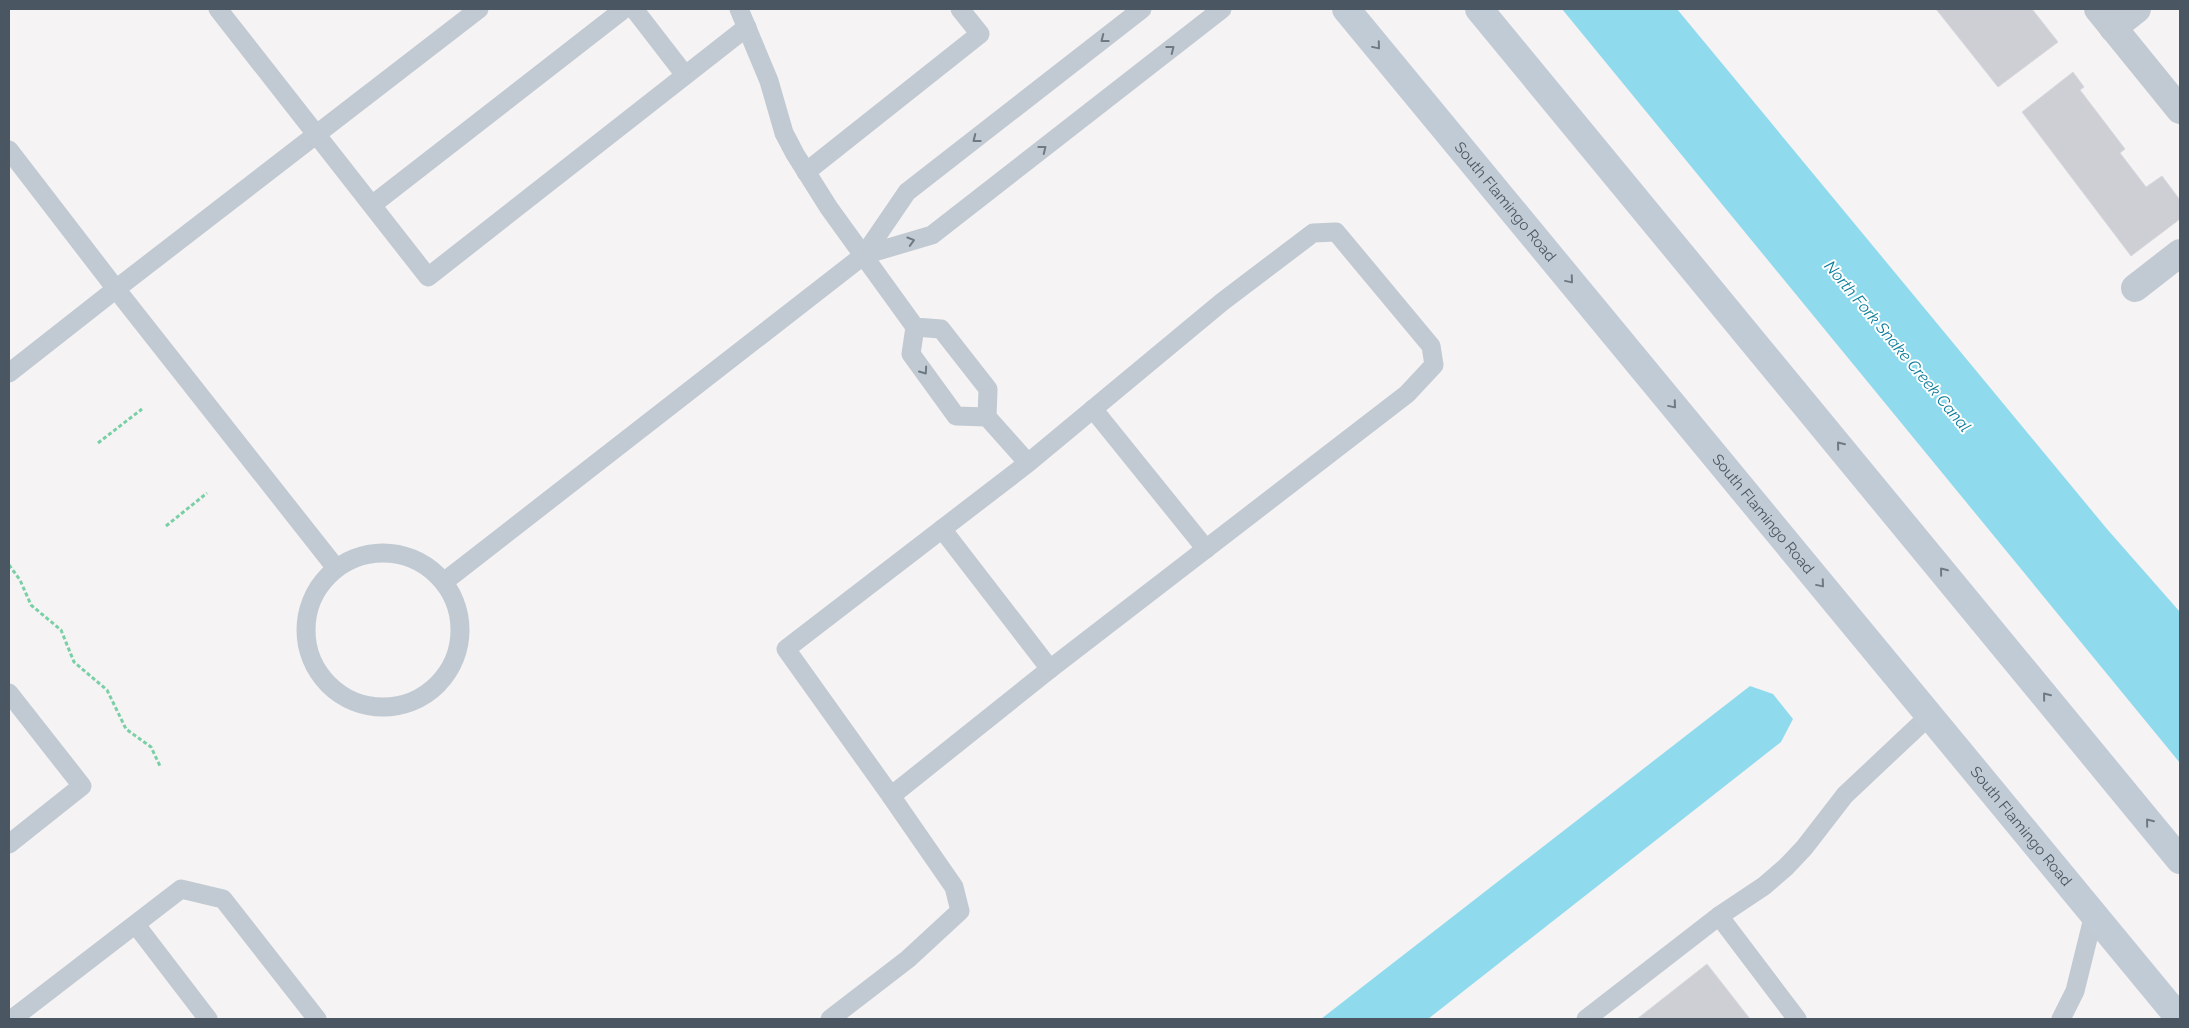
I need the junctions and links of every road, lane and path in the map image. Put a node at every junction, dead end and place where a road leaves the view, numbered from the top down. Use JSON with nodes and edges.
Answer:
{"nodes":[{"id":1,"x":218,"y":9,"type":"edge"},
{"id":2,"x":479,"y":9,"type":"edge"},
{"id":3,"x":624,"y":9,"type":"edge"},
{"id":4,"x":634,"y":9,"type":"edge"},
{"id":5,"x":739,"y":9,"type":"edge"},
{"id":6,"x":960,"y":9,"type":"edge"},
{"id":7,"x":1142,"y":9,"type":"edge"},
{"id":8,"x":1222,"y":9,"type":"edge"},
{"id":9,"x":1346,"y":9,"type":"edge"},
{"id":10,"x":1479,"y":9,"type":"edge"},
{"id":11,"x":2137,"y":9,"type":"edge"},
{"id":12,"x":2106,"y":18,"type":"edge"},
{"id":13,"x":747,"y":27,"type":"junction"},
{"id":14,"x":685,"y":75,"type":"junction"},
{"id":15,"x":2180,"y":110,"type":"edge"},
{"id":16,"x":315,"y":135,"type":"junction"},
{"id":17,"x":9,"y":150,"type":"edge"},
{"id":18,"x":806,"y":172,"type":"junction"},
{"id":19,"x":372,"y":205,"type":"junction"},
{"id":20,"x":2180,"y":253,"type":"edge"},
{"id":21,"x":864,"y":255,"type":"junction"},
{"id":22,"x":2135,"y":288,"type":"dead end"},
{"id":23,"x":116,"y":289,"type":"junction"},
{"id":24,"x":915,"y":327,"type":"junction"},
{"id":25,"x":9,"y":373,"type":"edge"},
{"id":26,"x":142,"y":409,"type":"dead end"},
{"id":27,"x":1093,"y":409,"type":"junction"},
{"id":28,"x":987,"y":416,"type":"junction"},
{"id":29,"x":98,"y":443,"type":"dead end"},
{"id":30,"x":1028,"y":462,"type":"junction"},
{"id":31,"x":207,"y":494,"type":"dead end"},
{"id":32,"x":166,"y":526,"type":"dead end"},
{"id":33,"x":942,"y":529,"type":"junction"},
{"id":34,"x":1206,"y":549,"type":"junction"},
{"id":35,"x":9,"y":565,"type":"edge"},
{"id":36,"x":336,"y":568,"type":"junction"},
{"id":37,"x":445,"y":581,"type":"junction"},
{"id":38,"x":1050,"y":669,"type":"junction"},
{"id":39,"x":9,"y":694,"type":"edge"},
{"id":40,"x":1930,"y":715,"type":"junction"},
{"id":41,"x":160,"y":766,"type":"dead end"},
{"id":42,"x":891,"y":796,"type":"junction"},
{"id":43,"x":9,"y":844,"type":"edge"},
{"id":44,"x":2180,"y":860,"type":"edge"},
{"id":45,"x":2094,"y":914,"type":"junction"},
{"id":46,"x":1719,"y":916,"type":"junction"},
{"id":47,"x":136,"y":925,"type":"junction"},
{"id":48,"x":12,"y":1019,"type":"edge"},
{"id":49,"x":208,"y":1019,"type":"edge"},
{"id":50,"x":317,"y":1019,"type":"edge"},
{"id":51,"x":830,"y":1019,"type":"edge"},
{"id":52,"x":1586,"y":1019,"type":"edge"},
{"id":53,"x":1797,"y":1019,"type":"edge"},
{"id":54,"x":2061,"y":1019,"type":"edge"},
{"id":55,"x":2180,"y":1019,"type":"edge"}],
"edges":[{"from":1,"to":16,"type":"lane"},
{"from":2,"to":16,"type":"lane"},
{"from":3,"to":19,"type":"lane"},
{"from":4,"to":14,"type":"lane"},
{"from":5,"to":13,"type":"lane"},
{"from":6,"to":18,"type":"lane"},
{"from":7,"to":21,"type":"lane","one_way":true},
{"from":21,"to":8,"type":"lane","one_way":true},
{"from":9,"to":40,"type":"main road","name":"South Flamingo Road","one_way":true},
{"from":44,"to":10,"type":"main road","one_way":true},
{"from":11,"to":12,"type":"street"},
{"from":12,"to":15,"type":"street"},
{"from":13,"to":14,"type":"lane"},
{"from":13,"to":18,"type":"lane"},
{"from":14,"to":19,"type":"lane"},
{"from":16,"to":19,"type":"lane"},
{"from":16,"to":23,"type":"lane"},
{"from":17,"to":23,"type":"lane"},
{"from":18,"to":21,"type":"lane"},
{"from":20,"to":22,"type":"street"},
{"from":21,"to":24,"type":"lane"},
{"from":21,"to":37,"type":"lane"},
{"from":23,"to":25,"type":"lane"},
{"from":23,"to":36,"type":"lane"},
{"from":24,"to":28,"type":"lane"},
{"from":24,"to":28,"type":"lane","one_way":true},
{"from":26,"to":29,"type":"path"},
{"from":27,"to":30,"type":"lane"},
{"from":27,"to":34,"type":"lane"},
{"from":27,"to":34,"type":"lane"},
{"from":28,"to":30,"type":"lane"},
{"from":30,"to":33,"type":"lane"},
{"from":31,"to":32,"type":"path"},
{"from":33,"to":38,"type":"lane"},
{"from":33,"to":42,"type":"lane"},
{"from":34,"to":38,"type":"lane"},
{"from":35,"to":41,"type":"path"},
{"from":36,"to":37,"type":"lane"},
{"from":36,"to":37,"type":"lane"},
{"from":38,"to":42,"type":"lane"},
{"from":39,"to":43,"type":"lane"},
{"from":40,"to":45,"type":"main road","name":"South Flamingo Road"},
{"from":40,"to":46,"type":"lane"},
{"from":42,"to":51,"type":"lane"},
{"from":45,"to":54,"type":"lane"},
{"from":45,"to":55,"type":"main road","name":"South Flamingo Road"},
{"from":46,"to":52,"type":"lane"},
{"from":46,"to":53,"type":"lane"},
{"from":47,"to":48,"type":"lane"},
{"from":47,"to":49,"type":"lane"},
{"from":47,"to":50,"type":"lane"}]}
